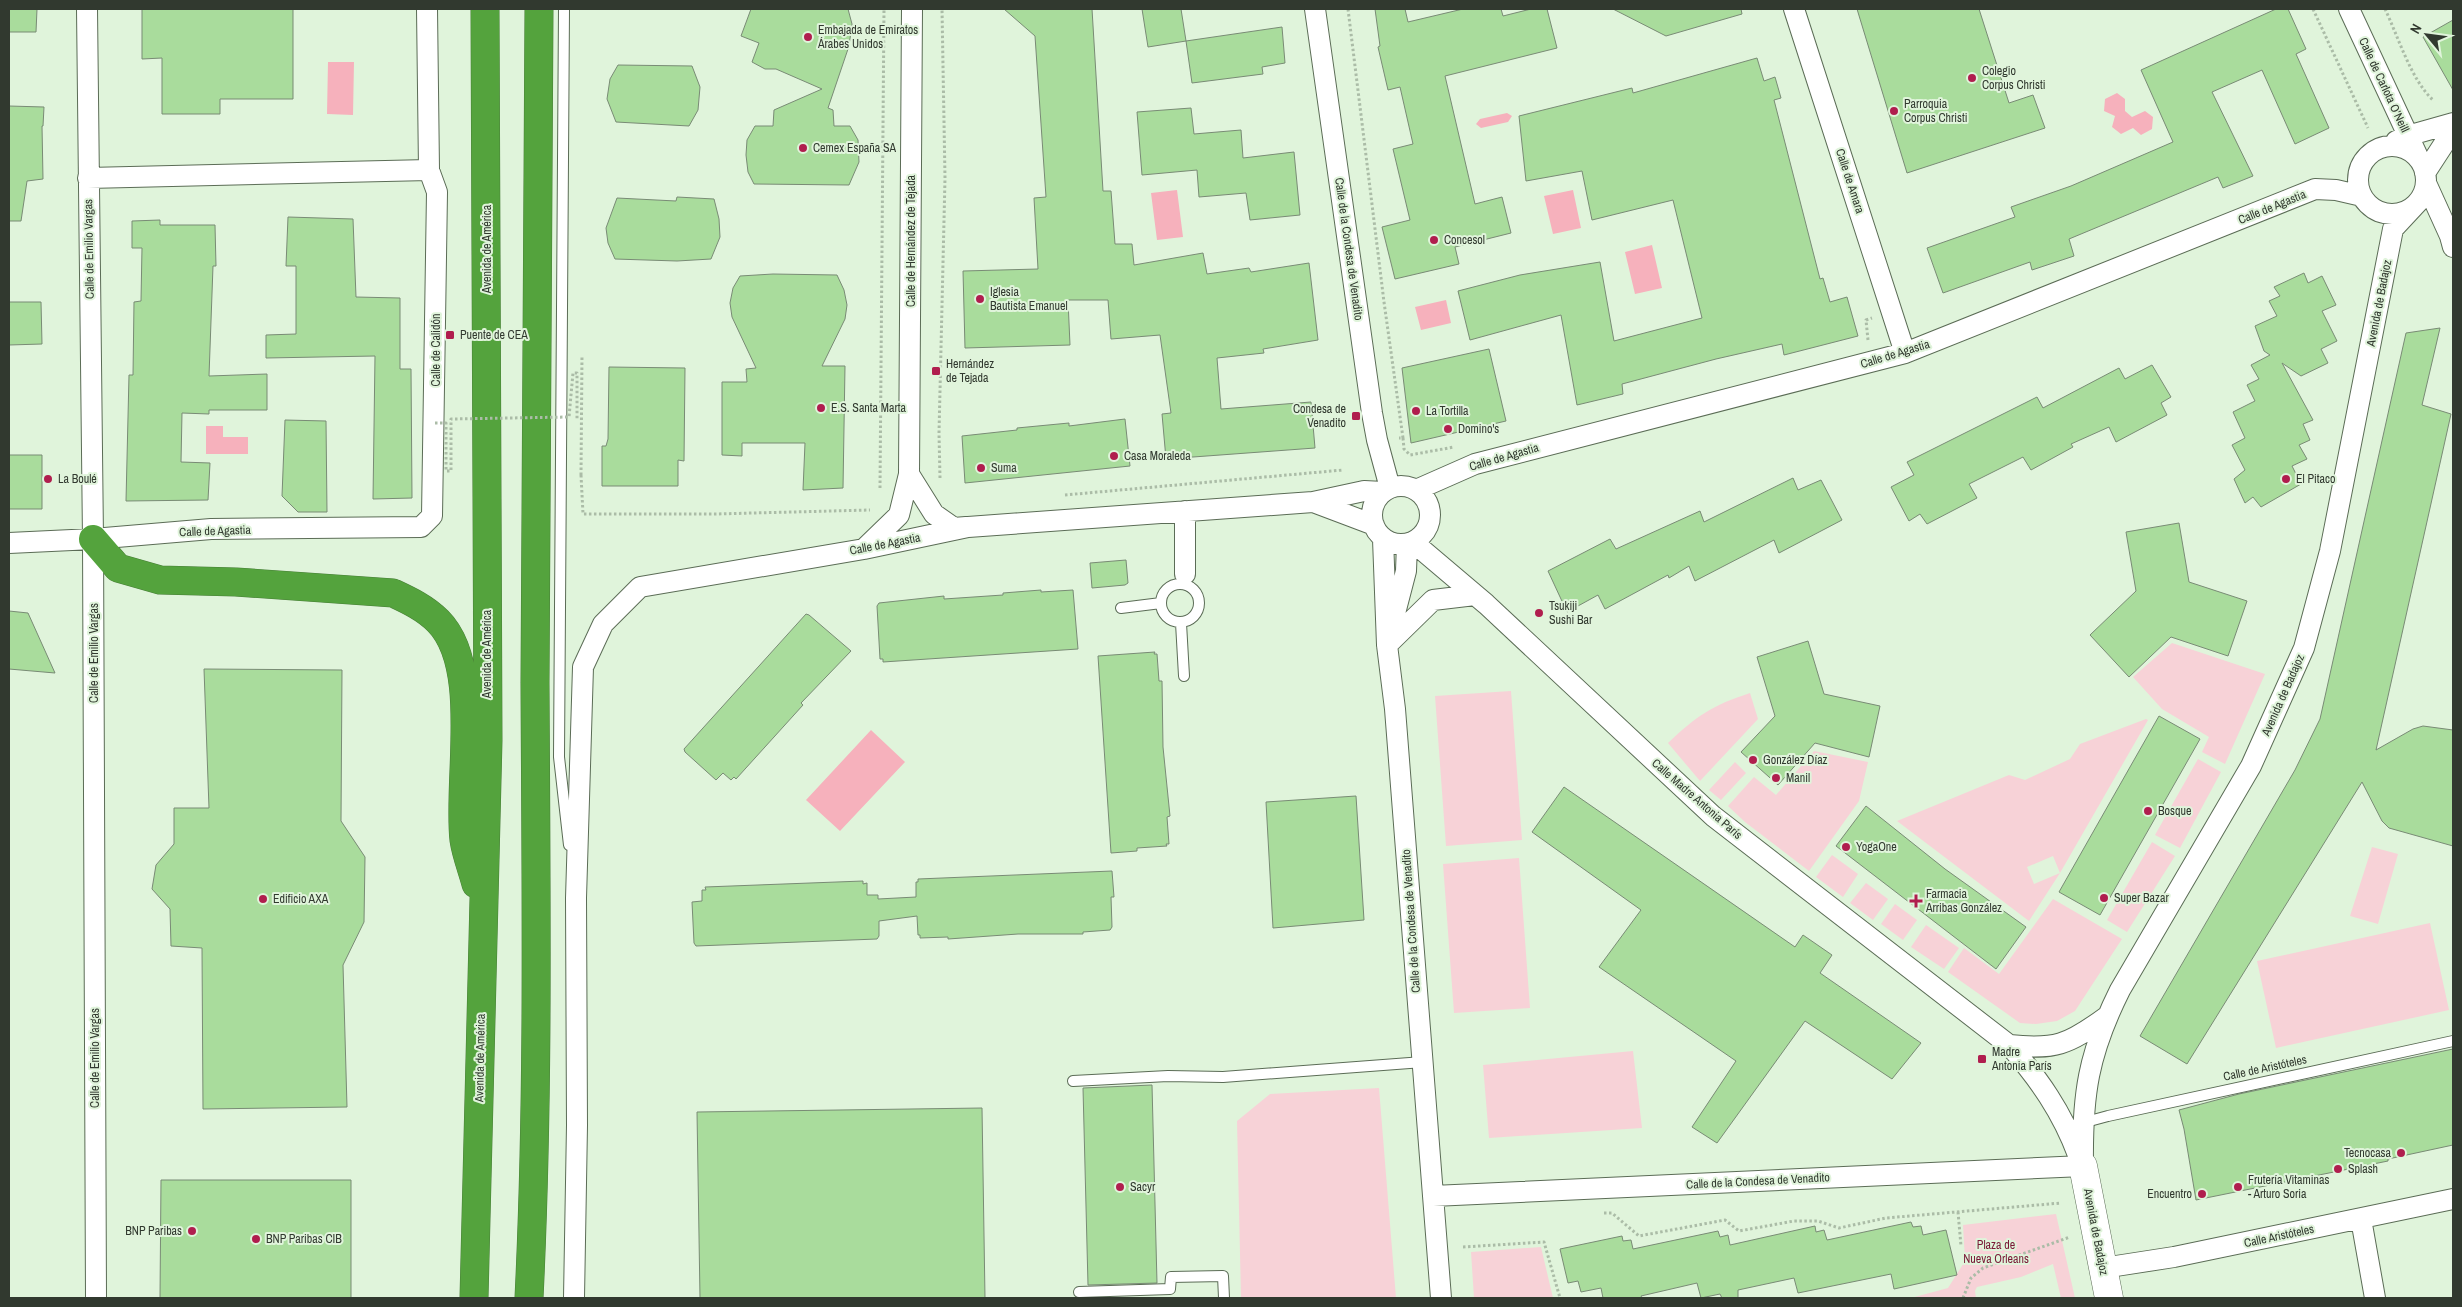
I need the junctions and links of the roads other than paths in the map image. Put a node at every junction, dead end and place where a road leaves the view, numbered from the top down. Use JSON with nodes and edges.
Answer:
{"nodes":[{"id":1,"x":87,"y":9,"type":"edge"},
{"id":2,"x":427,"y":9,"type":"edge"},
{"id":3,"x":485,"y":9,"type":"edge"},
{"id":4,"x":539,"y":9,"type":"edge"},
{"id":5,"x":564,"y":9,"type":"edge"},
{"id":6,"x":912,"y":9,"type":"edge"},
{"id":7,"x":1315,"y":9,"type":"edge"},
{"id":8,"x":1794,"y":9,"type":"edge"},
{"id":9,"x":2349,"y":9,"type":"edge"},
{"id":10,"x":2453,"y":123,"type":"edge"},
{"id":11,"x":2453,"y":130,"type":"edge"},
{"id":12,"x":2407,"y":136,"type":"junction"},
{"id":13,"x":2383,"y":148,"type":"junction"},
{"id":14,"x":429,"y":170,"type":"junction"},
{"id":15,"x":88,"y":178,"type":"junction"},
{"id":16,"x":2423,"y":179,"type":"junction"},
{"id":17,"x":2362,"y":196,"type":"junction"},
{"id":18,"x":2389,"y":221,"type":"junction"},
{"id":19,"x":2453,"y":247,"type":"edge"},
{"id":20,"x":1905,"y":353,"type":"junction"},
{"id":21,"x":909,"y":474,"type":"junction"},
{"id":22,"x":1386,"y":490,"type":"junction"},
{"id":23,"x":1416,"y":490,"type":"junction"},
{"id":24,"x":1313,"y":502,"type":"junction"},
{"id":25,"x":1184,"y":511,"type":"junction"},
{"id":26,"x":422,"y":527,"type":"joint"},
{"id":27,"x":968,"y":527,"type":"junction"},
{"id":28,"x":1379,"y":532,"type":"junction"},
{"id":29,"x":94,"y":539,"type":"junction"},
{"id":30,"x":9,"y":542,"type":"edge"},
{"id":31,"x":1411,"y":544,"type":"junction"},
{"id":32,"x":864,"y":548,"type":"junction"},
{"id":33,"x":1184,"y":579,"type":"junction"},
{"id":34,"x":1475,"y":594,"type":"junction"},
{"id":35,"x":1161,"y":603,"type":"junction"},
{"id":36,"x":1121,"y":608,"type":"dead end"},
{"id":37,"x":1181,"y":623,"type":"junction"},
{"id":38,"x":1388,"y":645,"type":"junction"},
{"id":39,"x":1184,"y":676,"type":"dead end"},
{"id":40,"x":576,"y":898,"type":"junction"},
{"id":41,"x":484,"y":912,"type":"junction"},
{"id":42,"x":2107,"y":1016,"type":"junction"},
{"id":43,"x":2002,"y":1040,"type":"junction"},
{"id":44,"x":2453,"y":1041,"type":"edge"},
{"id":45,"x":1422,"y":1062,"type":"junction"},
{"id":46,"x":1073,"y":1081,"type":"dead end"},
{"id":47,"x":2082,"y":1123,"type":"junction"},
{"id":48,"x":2083,"y":1166,"type":"junction"},
{"id":49,"x":1433,"y":1196,"type":"junction"},
{"id":50,"x":2453,"y":1200,"type":"edge"},
{"id":51,"x":2361,"y":1219,"type":"junction"},
{"id":52,"x":2103,"y":1268,"type":"junction"},
{"id":53,"x":1079,"y":1292,"type":"dead end"},
{"id":54,"x":96,"y":1298,"type":"edge"},
{"id":55,"x":474,"y":1298,"type":"edge"},
{"id":56,"x":529,"y":1298,"type":"edge"},
{"id":57,"x":574,"y":1298,"type":"edge"},
{"id":58,"x":1224,"y":1298,"type":"edge"},
{"id":59,"x":1441,"y":1298,"type":"edge"},
{"id":60,"x":2109,"y":1298,"type":"edge"},
{"id":61,"x":2375,"y":1298,"type":"edge"}],
"edges":[{"from":1,"to":15,"type":"street","name":"Calle de Emilio Vargas"},
{"from":2,"to":14,"type":"street","name":"Calle de Calidón"},
{"from":3,"to":41,"type":"highway","name":"Avenida de América"},
{"from":4,"to":56,"type":"highway"},
{"from":5,"to":40,"type":"lane"},
{"from":6,"to":21,"type":"street","name":"Calle de Hernández de Tejada"},
{"from":7,"to":22,"type":"street","name":"Calle de la Condesa de Venadito"},
{"from":8,"to":20,"type":"street","name":"Calle de Amara"},
{"from":9,"to":12,"type":"street","name":"Calle de Carlota O’Neill"},
{"from":10,"to":12,"type":"street"},
{"from":11,"to":16,"type":"street"},
{"from":12,"to":13,"type":"street"},
{"from":12,"to":16,"type":"street","name":"Calle de Carlota O’Neill"},
{"from":13,"to":16,"type":"street"},
{"from":13,"to":17,"type":"street"},
{"from":14,"to":15,"type":"street"},
{"from":14,"to":26,"type":"street","name":"Calle de Calidón"},
{"from":15,"to":29,"type":"street","name":"Calle de Emilio Vargas"},
{"from":16,"to":18,"type":"street"},
{"from":16,"to":19,"type":"street","name":"Calle de Carlota O’Neill"},
{"from":17,"to":18,"type":"street"},
{"from":17,"to":20,"type":"street","name":"Calle de Agastia"},
{"from":18,"to":42,"type":"street","name":"Avenida de Badajoz"},
{"from":20,"to":23,"type":"street","name":"Calle de Agastia"},
{"from":21,"to":27,"type":"street"},
{"from":21,"to":32,"type":"street","name":"Calle de Hernández de Tejada"},
{"from":22,"to":23,"type":"street"},
{"from":22,"to":24,"type":"street","name":"Calle de Agastia"},
{"from":22,"to":28,"type":"street"},
{"from":23,"to":31,"type":"street"},
{"from":24,"to":25,"type":"street","name":"Calle de Agastia"},
{"from":24,"to":28,"type":"street","name":"Calle de Agastia"},
{"from":25,"to":27,"type":"street","name":"Calle de Agastia"},
{"from":25,"to":33,"type":"street"},
{"from":26,"to":29,"type":"street","name":"Calle de Agastia"},
{"from":27,"to":32,"type":"street","name":"Calle de Agastia"},
{"from":28,"to":31,"type":"street"},
{"from":28,"to":38,"type":"street","name":"Calle de la Condesa de Venadito"},
{"from":29,"to":30,"type":"street","name":"Calle de Agastia"},
{"from":29,"to":41,"type":"highway"},
{"from":29,"to":54,"type":"street","name":"Calle de Emilio Vargas"},
{"from":31,"to":34,"type":"street","name":"Calle Madre Antonia París"},
{"from":31,"to":38,"type":"street","name":"Calle de la Condesa de Venadito"},
{"from":32,"to":40,"type":"street","name":"Calle de Agastia"},
{"from":33,"to":35,"type":"lane"},
{"from":33,"to":37,"type":"lane"},
{"from":34,"to":38,"type":"street"},
{"from":34,"to":43,"type":"street","name":"Calle Madre Antonia París"},
{"from":35,"to":36,"type":"lane"},
{"from":35,"to":37,"type":"lane"},
{"from":37,"to":39,"type":"lane"},
{"from":38,"to":45,"type":"street","name":"Calle de la Condesa de Venadito"},
{"from":40,"to":57,"type":"street"},
{"from":41,"to":55,"type":"highway","name":"Avenida de América"},
{"from":42,"to":43,"type":"street"},
{"from":42,"to":47,"type":"street","name":"Avenida de Badajoz"},
{"from":43,"to":48,"type":"street","name":"Avenida de Badajoz"},
{"from":44,"to":47,"type":"lane","name":"Calle de Aristóteles"},
{"from":45,"to":46,"type":"lane"},
{"from":45,"to":49,"type":"street","name":"Calle de la Condesa de Venadito"},
{"from":47,"to":48,"type":"street","name":"Avenida de Badajoz"},
{"from":48,"to":49,"type":"street","name":"Calle de la Condesa de Venadito"},
{"from":48,"to":52,"type":"street","name":"Avenida de Badajoz"},
{"from":49,"to":59,"type":"street","name":"Calle de la Condesa de Venadito"},
{"from":50,"to":51,"type":"street","name":"Calle Aristóteles"},
{"from":51,"to":52,"type":"street","name":"Calle Aristóteles"},
{"from":51,"to":61,"type":"street"},
{"from":52,"to":60,"type":"street","name":"Avenida de Badajoz"},
{"from":53,"to":58,"type":"lane"}]}
